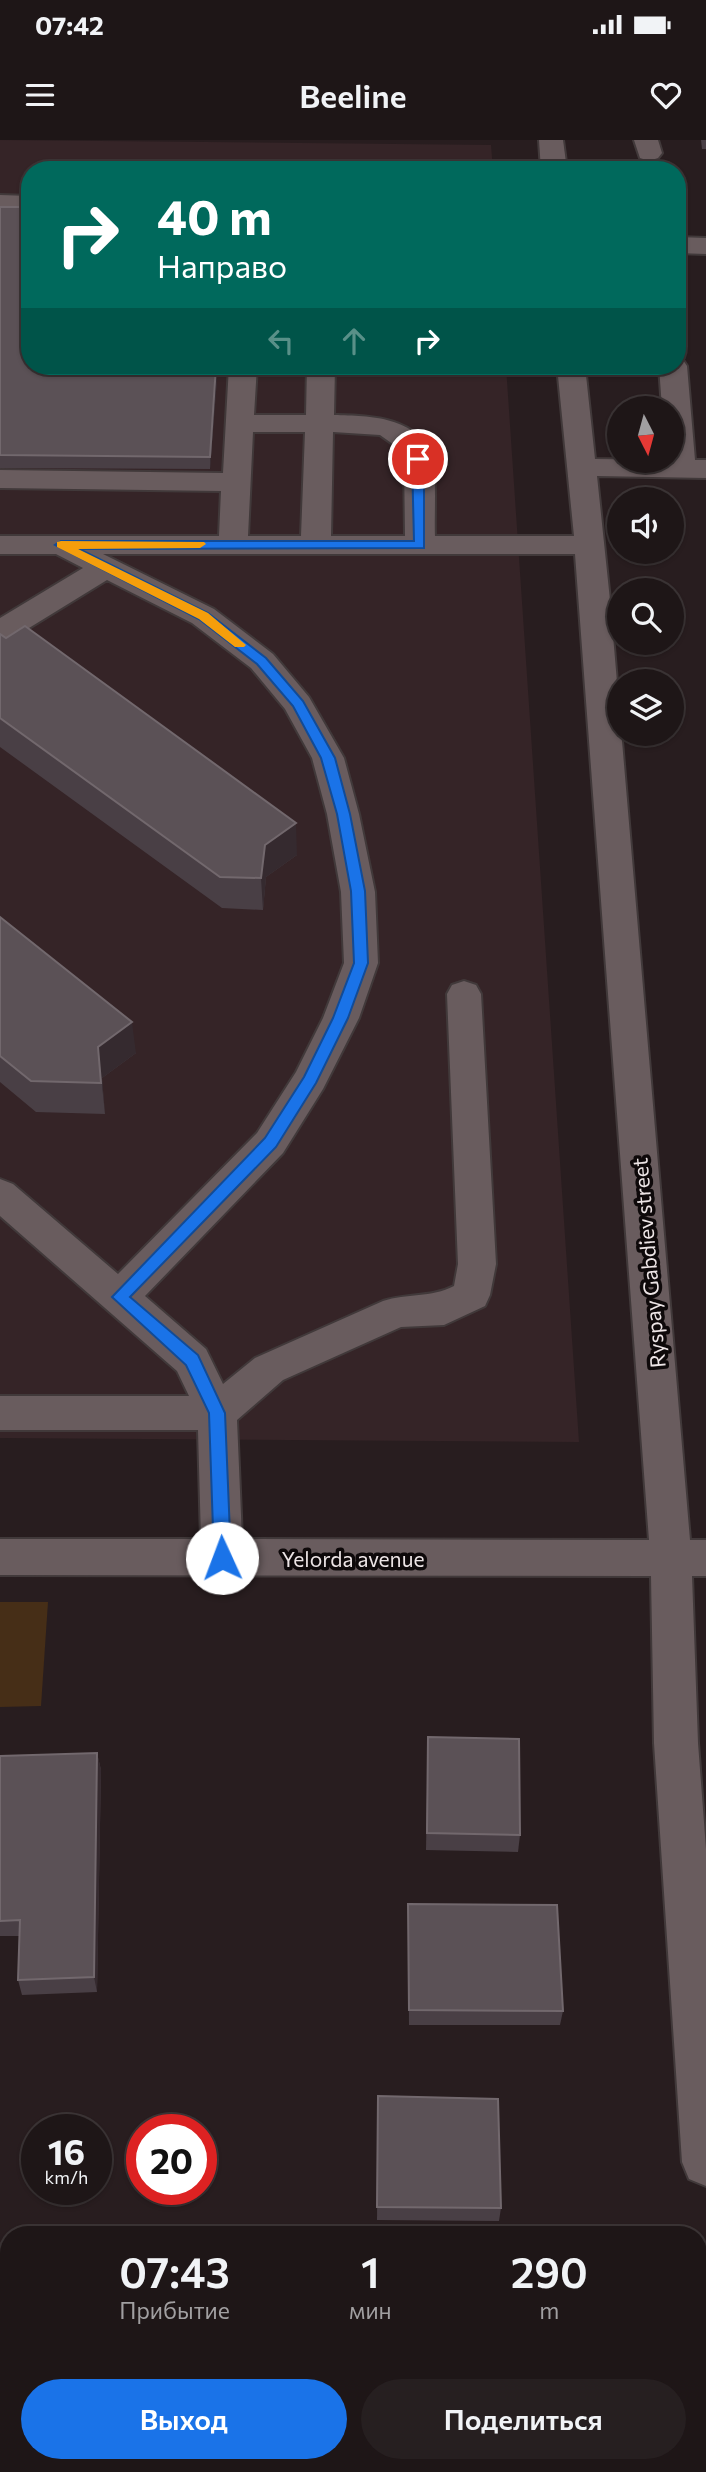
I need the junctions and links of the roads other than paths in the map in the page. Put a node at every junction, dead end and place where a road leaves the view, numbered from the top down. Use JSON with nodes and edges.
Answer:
{"nodes":[{"id":1,"x":551,"y":140,"type":"edge"},
{"id":2,"x":553,"y":161,"type":"edge"},
{"id":3,"x":0,"y":203,"type":"edge"},
{"id":4,"x":21,"y":204,"type":"edge"},
{"id":5,"x":686,"y":246,"type":"edge"},
{"id":6,"x":706,"y":246,"type":"edge"},
{"id":7,"x":243,"y":375,"type":"edge"},
{"id":8,"x":321,"y":375,"type":"edge"},
{"id":9,"x":572,"y":375,"type":"edge"},
{"id":10,"x":675,"y":375,"type":"edge"},
{"id":11,"x":240,"y":423,"type":"junction"},
{"id":12,"x":319,"y":425,"type":"junction"},
{"id":13,"x":580,"y":467,"type":"junction"},
{"id":14,"x":693,"y":469,"type":"edge"},
{"id":15,"x":0,"y":479,"type":"edge"},
{"id":16,"x":237,"y":482,"type":"junction"},
{"id":17,"x":233,"y":544,"type":"junction"},
{"id":18,"x":0,"y":545,"type":"edge"},
{"id":19,"x":61,"y":545,"type":"junction"},
{"id":20,"x":316,"y":545,"type":"junction"},
{"id":21,"x":420,"y":545,"type":"junction"},
{"id":22,"x":587,"y":545,"type":"junction"},
{"id":23,"x":105,"y":568,"type":"junction"},
{"id":24,"x":5,"y":629,"type":"dead end"},
{"id":25,"x":464,"y":994,"type":"dead end"},
{"id":26,"x":0,"y":1194,"type":"edge"},
{"id":27,"x":120,"y":1297,"type":"junction"},
{"id":28,"x":0,"y":1413,"type":"edge"},
{"id":29,"x":217,"y":1413,"type":"junction"},
{"id":30,"x":0,"y":1557,"type":"edge"},
{"id":31,"x":689,"y":1557,"type":"edge"},
{"id":32,"x":222,"y":1558,"type":"junction"},
{"id":33,"x":706,"y":2162,"type":"edge"}],
"edges":[{"from":1,"to":2,"type":"street"},
{"from":3,"to":4,"type":"street"},
{"from":5,"to":6,"type":"street"},
{"from":7,"to":11,"type":"street"},
{"from":8,"to":12,"type":"street"},
{"from":9,"to":13,"type":"street","name":"Ryspay Gabdiev street"},
{"from":10,"to":14,"type":"street"},
{"from":11,"to":12,"type":"street"},
{"from":11,"to":16,"type":"street"},
{"from":12,"to":20,"type":"street"},
{"from":12,"to":21,"type":"street"},
{"from":13,"to":14,"type":"street"},
{"from":13,"to":22,"type":"street","name":"Ryspay Gabdiev street"},
{"from":15,"to":16,"type":"street"},
{"from":16,"to":17,"type":"street"},
{"from":17,"to":19,"type":"street"},
{"from":17,"to":20,"type":"street"},
{"from":18,"to":19,"type":"street"},
{"from":19,"to":23,"type":"street"},
{"from":20,"to":21,"type":"street"},
{"from":21,"to":22,"type":"street"},
{"from":22,"to":31,"type":"street","name":"Ryspay Gabdiev street"},
{"from":23,"to":24,"type":"street"},
{"from":23,"to":27,"type":"street"},
{"from":25,"to":29,"type":"street"},
{"from":26,"to":27,"type":"street"},
{"from":27,"to":29,"type":"street"},
{"from":28,"to":29,"type":"street"},
{"from":29,"to":32,"type":"street"},
{"from":30,"to":32,"type":"street","name":"Yelorda avenue"},
{"from":31,"to":32,"type":"street","name":"Yelorda avenue"},
{"from":31,"to":33,"type":"street","name":"Ryspay Gabdiev street"}]}
